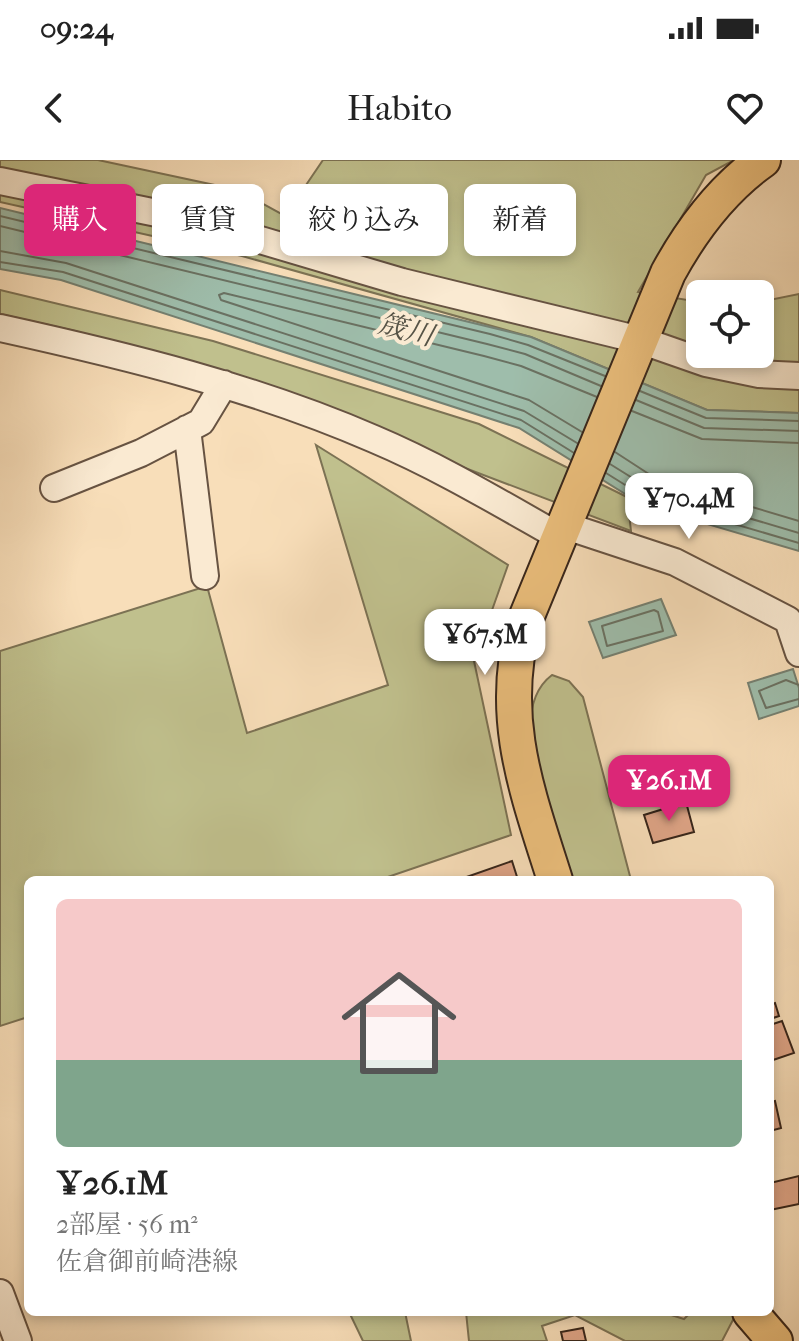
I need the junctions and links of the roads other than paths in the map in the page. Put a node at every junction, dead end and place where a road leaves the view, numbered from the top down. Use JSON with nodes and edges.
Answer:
{"nodes":[{"id":1,"x":763,"y":160,"type":"edge"},
{"id":2,"x":0,"y":181,"type":"edge"},
{"id":3,"x":0,"y":328,"type":"edge"},
{"id":4,"x":638,"y":343,"type":"junction"},
{"id":5,"x":799,"y":376,"type":"edge"},
{"id":6,"x":224,"y":384,"type":"junction"},
{"id":7,"x":187,"y":429,"type":"junction"},
{"id":8,"x":54,"y":488,"type":"dead end"},
{"id":9,"x":561,"y":530,"type":"junction"},
{"id":10,"x":205,"y":576,"type":"dead end"},
{"id":11,"x":799,"y":653,"type":"edge"},
{"id":12,"x":554,"y":876,"type":"edge"},
{"id":13,"x":0,"y":1293,"type":"edge"},
{"id":14,"x":753,"y":1316,"type":"edge"},
{"id":15,"x":18,"y":1341,"type":"edge"},
{"id":16,"x":775,"y":1341,"type":"edge"}],
"edges":[{"from":1,"to":4,"type":"main road"},
{"from":2,"to":4,"type":"street"},
{"from":3,"to":6,"type":"street"},
{"from":4,"to":5,"type":"street"},
{"from":4,"to":9,"type":"main road"},
{"from":6,"to":7,"type":"street"},
{"from":6,"to":9,"type":"street"},
{"from":7,"to":8,"type":"street"},
{"from":7,"to":10,"type":"street"},
{"from":9,"to":11,"type":"street"},
{"from":9,"to":12,"type":"main road"},
{"from":13,"to":15,"type":"street"},
{"from":14,"to":16,"type":"main road"}]}
